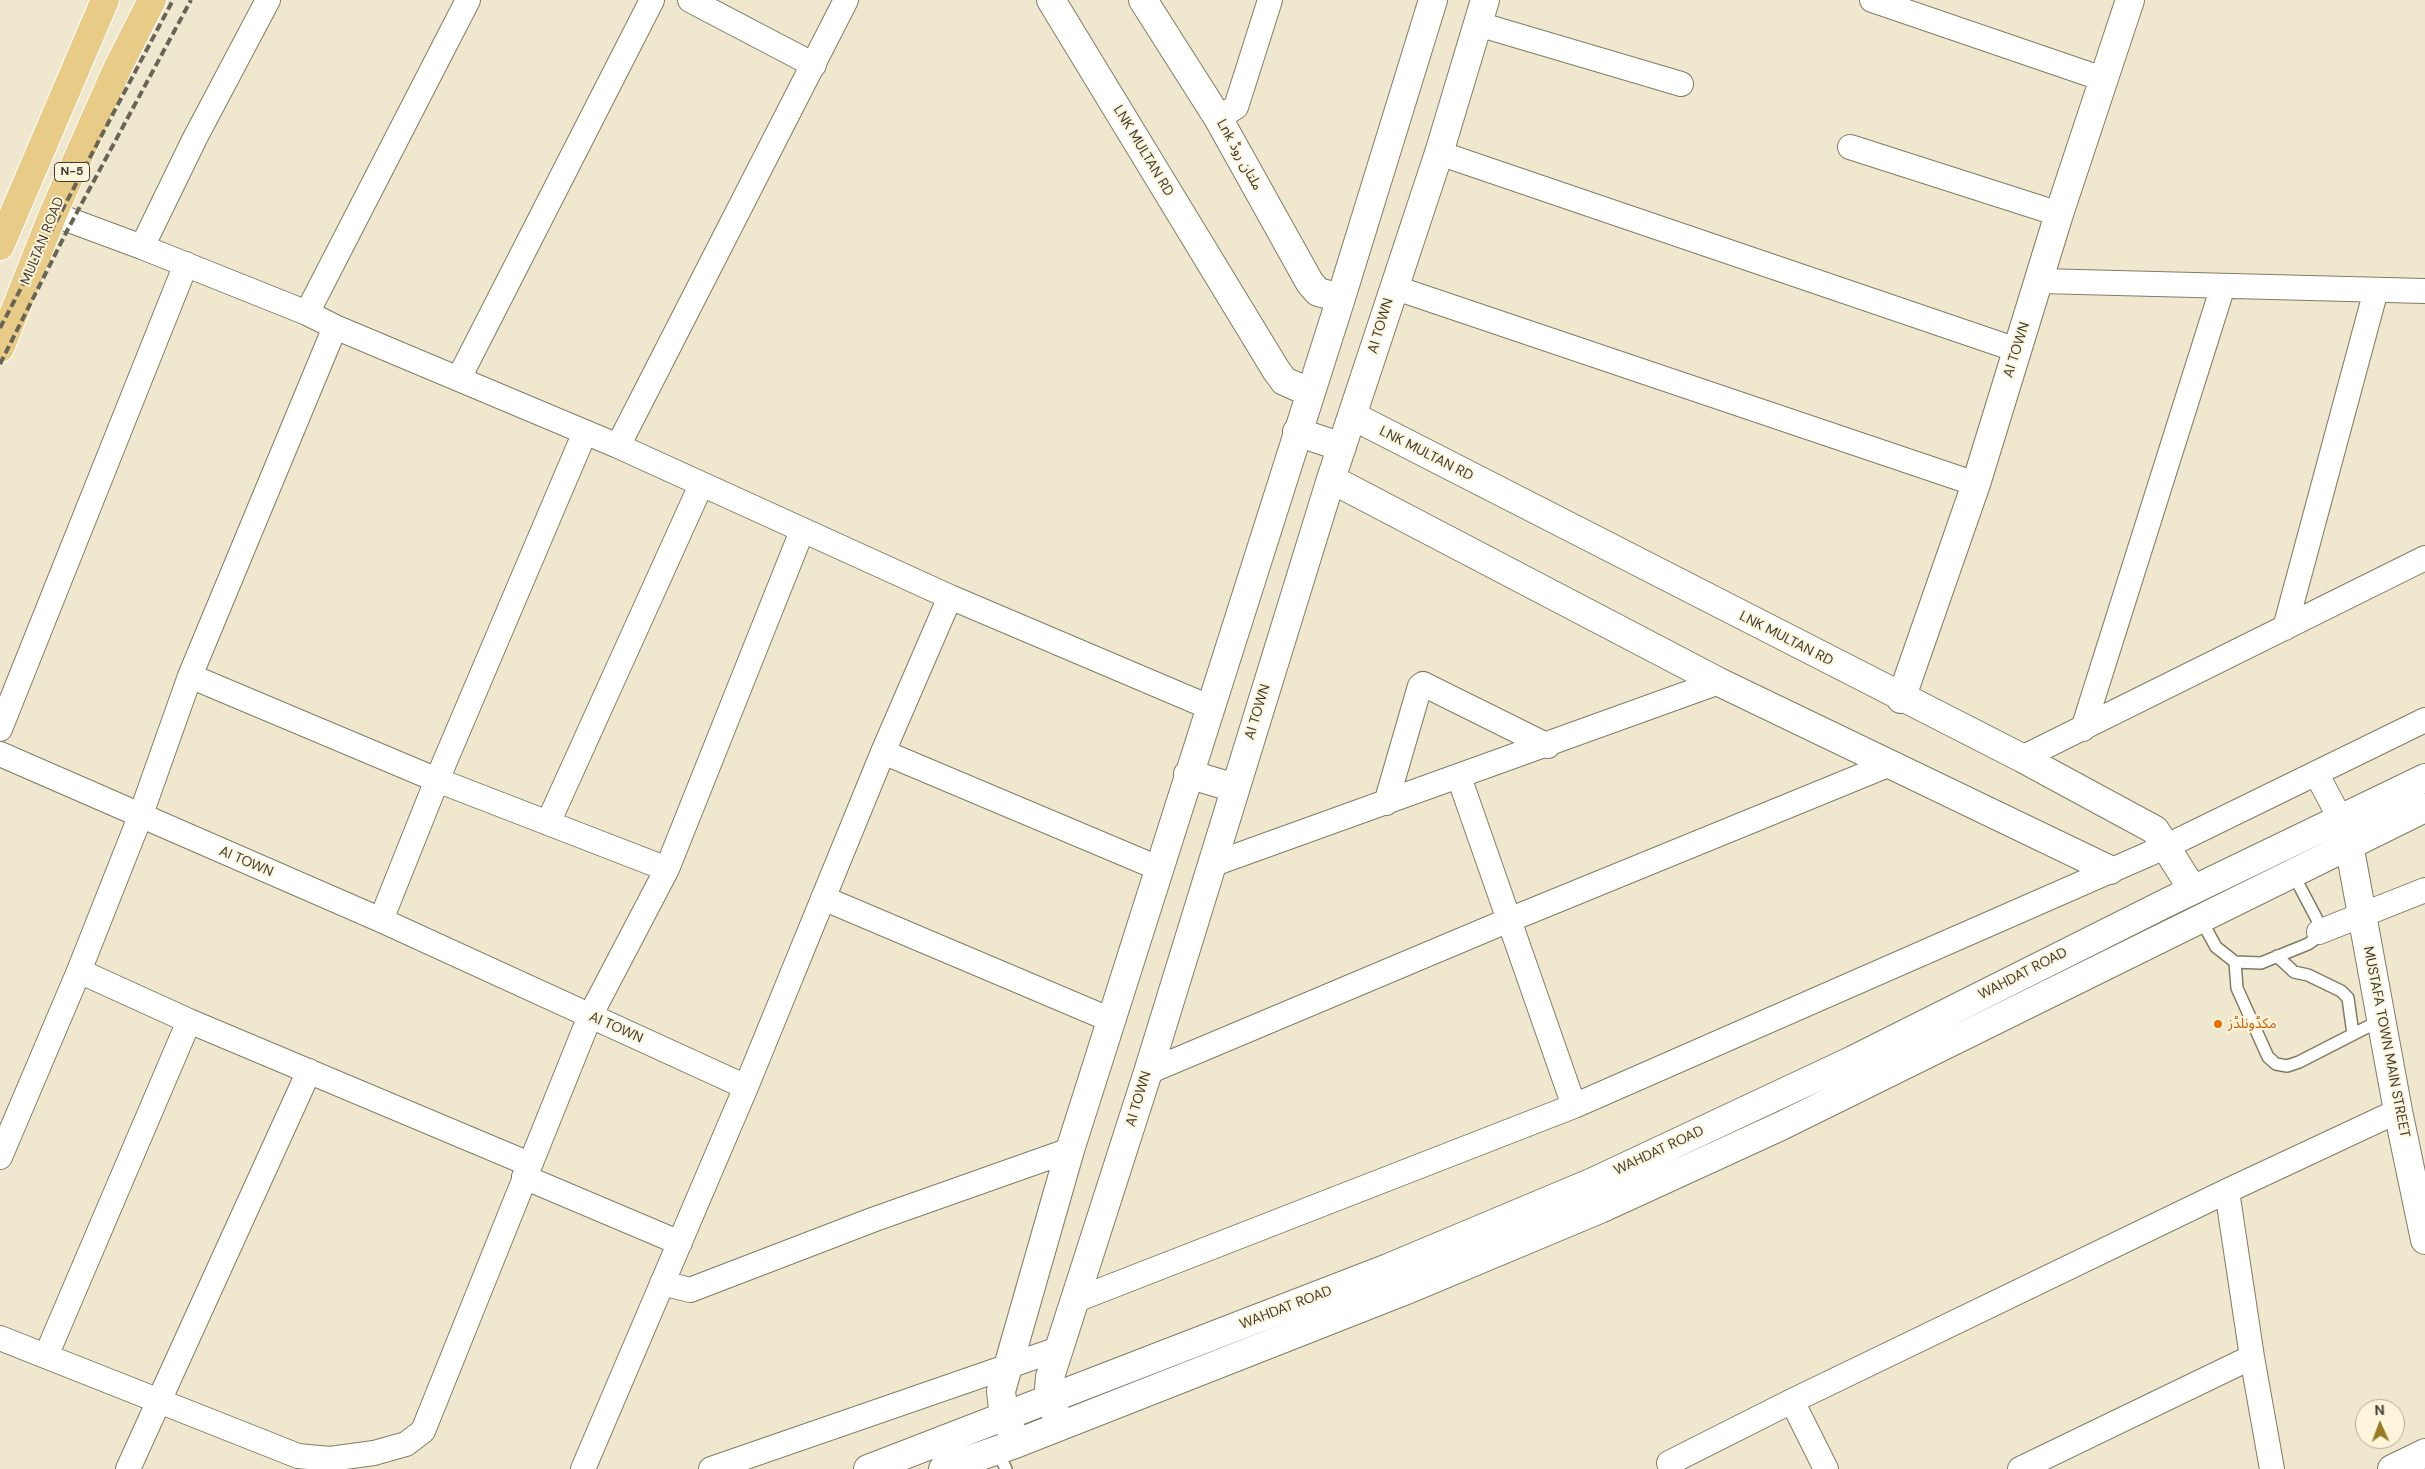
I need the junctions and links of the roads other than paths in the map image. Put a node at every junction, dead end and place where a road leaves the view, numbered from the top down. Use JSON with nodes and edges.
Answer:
{"nodes":[{"id":1,"x":105,"y":0,"type":"edge"},
{"id":2,"x":152,"y":0,"type":"edge"},
{"id":3,"x":268,"y":0,"type":"edge"},
{"id":4,"x":468,"y":0,"type":"edge"},
{"id":5,"x":652,"y":0,"type":"edge"},
{"id":6,"x":690,"y":0,"type":"edge"},
{"id":7,"x":846,"y":0,"type":"edge"},
{"id":8,"x":1051,"y":0,"type":"edge"},
{"id":9,"x":1143,"y":0,"type":"edge"},
{"id":10,"x":1270,"y":0,"type":"edge"},
{"id":11,"x":1433,"y":0,"type":"edge"},
{"id":12,"x":1872,"y":0,"type":"edge"},
{"id":13,"x":2130,"y":0,"type":"edge"},
{"id":14,"x":1481,"y":12,"type":"edge"},
{"id":15,"x":814,"y":65,"type":"junction"},
{"id":16,"x":2103,"y":79,"type":"junction"},
{"id":17,"x":1681,"y":84,"type":"dead end"},
{"id":18,"x":1218,"y":118,"type":"junction"},
{"id":19,"x":1850,"y":147,"type":"dead end"},
{"id":20,"x":1438,"y":153,"type":"junction"},
{"id":21,"x":53,"y":214,"type":"junction"},
{"id":22,"x":2059,"y":214,"type":"junction"},
{"id":23,"x":0,"y":246,"type":"edge"},
{"id":24,"x":142,"y":247,"type":"junction"},
{"id":25,"x":186,"y":264,"type":"junction"},
{"id":26,"x":2040,"y":281,"type":"junction"},
{"id":27,"x":2223,"y":286,"type":"junction"},
{"id":28,"x":1393,"y":287,"type":"junction"},
{"id":29,"x":2376,"y":290,"type":"junction"},
{"id":30,"x":2425,"y":291,"type":"edge"},
{"id":31,"x":1341,"y":298,"type":"junction"},
{"id":32,"x":307,"y":313,"type":"junction"},
{"id":33,"x":335,"y":327,"type":"junction"},
{"id":34,"x":0,"y":348,"type":"edge"},
{"id":35,"x":2017,"y":350,"type":"junction"},
{"id":36,"x":459,"y":378,"type":"junction"},
{"id":37,"x":1309,"y":392,"type":"junction"},
{"id":38,"x":1353,"y":416,"type":"junction"},
{"id":39,"x":585,"y":432,"type":"junction"},
{"id":40,"x":1297,"y":432,"type":"junction"},
{"id":41,"x":618,"y":446,"type":"junction"},
{"id":42,"x":1342,"y":448,"type":"junction"},
{"id":43,"x":1331,"y":479,"type":"junction"},
{"id":44,"x":1976,"y":484,"type":"junction"},
{"id":45,"x":701,"y":485,"type":"junction"},
{"id":46,"x":802,"y":531,"type":"junction"},
{"id":47,"x":2425,"y":558,"type":"edge"},
{"id":48,"x":950,"y":597,"type":"junction"},
{"id":49,"x":2285,"y":628,"type":"junction"},
{"id":50,"x":190,"y":676,"type":"junction"},
{"id":51,"x":1720,"y":682,"type":"junction"},
{"id":52,"x":1901,"y":699,"type":"junction"},
{"id":53,"x":1210,"y":707,"type":"junction"},
{"id":54,"x":2425,"y":720,"type":"edge"},
{"id":55,"x":0,"y":729,"type":"edge"},
{"id":56,"x":2083,"y":729,"type":"junction"},
{"id":57,"x":1548,"y":746,"type":"junction"},
{"id":58,"x":883,"y":752,"type":"junction"},
{"id":59,"x":0,"y":754,"type":"edge"},
{"id":60,"x":2022,"y":758,"type":"junction"},
{"id":61,"x":1888,"y":765,"type":"junction"},
{"id":62,"x":2316,"y":773,"type":"junction"},
{"id":63,"x":1188,"y":774,"type":"junction"},
{"id":64,"x":1460,"y":777,"type":"junction"},
{"id":65,"x":437,"y":780,"type":"junction"},
{"id":66,"x":2422,"y":787,"type":"edge"},
{"id":67,"x":1235,"y":788,"type":"junction"},
{"id":68,"x":1386,"y":803,"type":"junction"},
{"id":69,"x":2425,"y":808,"type":"edge"},
{"id":70,"x":140,"y":817,"type":"junction"},
{"id":71,"x":548,"y":823,"type":"junction"},
{"id":72,"x":2345,"y":832,"type":"junction"},
{"id":73,"x":2167,"y":846,"type":"junction"},
{"id":74,"x":1211,"y":865,"type":"junction"},
{"id":75,"x":1158,"y":868,"type":"junction"},
{"id":76,"x":667,"y":869,"type":"junction"},
{"id":77,"x":2110,"y":870,"type":"junction"},
{"id":78,"x":2292,"y":872,"type":"junction"},
{"id":79,"x":2193,"y":890,"type":"junction"},
{"id":80,"x":2425,"y":890,"type":"edge"},
{"id":81,"x":823,"y":898,"type":"junction"},
{"id":82,"x":2363,"y":916,"type":"junction"},
{"id":83,"x":2200,"y":918,"type":"junction"},
{"id":84,"x":381,"y":920,"type":"junction"},
{"id":85,"x":1509,"y":920,"type":"junction"},
{"id":86,"x":2319,"y":932,"type":"junction"},
{"id":87,"x":2277,"y":956,"type":"junction"},
{"id":88,"x":2235,"y":962,"type":"junction"},
{"id":89,"x":79,"y":971,"type":"junction"},
{"id":90,"x":590,"y":1016,"type":"junction"},
{"id":91,"x":2382,"y":1019,"type":"junction"},
{"id":92,"x":1111,"y":1020,"type":"junction"},
{"id":93,"x":189,"y":1021,"type":"junction"},
{"id":94,"x":2353,"y":1034,"type":"junction"},
{"id":95,"x":309,"y":1071,"type":"junction"},
{"id":96,"x":1148,"y":1072,"type":"junction"},
{"id":97,"x":746,"y":1087,"type":"junction"},
{"id":98,"x":1574,"y":1106,"type":"junction"},
{"id":99,"x":2398,"y":1111,"type":"junction"},
{"id":100,"x":1070,"y":1150,"type":"junction"},
{"id":101,"x":0,"y":1157,"type":"edge"},
{"id":102,"x":526,"y":1171,"type":"junction"},
{"id":103,"x":2227,"y":1191,"type":"junction"},
{"id":104,"x":2425,"y":1240,"type":"edge"},
{"id":105,"x":680,"y":1243,"type":"junction"},
{"id":106,"x":662,"y":1283,"type":"junction"},
{"id":107,"x":1076,"y":1300,"type":"junction"},
{"id":108,"x":0,"y":1338,"type":"edge"},
{"id":109,"x":1061,"y":1348,"type":"junction"},
{"id":110,"x":46,"y":1356,"type":"junction"},
{"id":111,"x":2252,"y":1357,"type":"junction"},
{"id":112,"x":1010,"y":1365,"type":"junction"},
{"id":113,"x":1052,"y":1399,"type":"junction"},
{"id":114,"x":158,"y":1400,"type":"junction"},
{"id":115,"x":1792,"y":1401,"type":"junction"},
{"id":116,"x":1006,"y":1417,"type":"junction"},
{"id":117,"x":1059,"y":1426,"type":"junction"},
{"id":118,"x":2425,"y":1453,"type":"edge"},
{"id":119,"x":1006,"y":1454,"type":"edge"},
{"id":120,"x":1669,"y":1463,"type":"dead end"},
{"id":121,"x":128,"y":1469,"type":"edge"},
{"id":122,"x":583,"y":1469,"type":"edge"},
{"id":123,"x":711,"y":1469,"type":"edge"},
{"id":124,"x":868,"y":1469,"type":"edge"},
{"id":125,"x":943,"y":1469,"type":"edge"},
{"id":126,"x":1826,"y":1469,"type":"edge"},
{"id":127,"x":2020,"y":1469,"type":"edge"},
{"id":128,"x":2272,"y":1469,"type":"edge"},
{"id":129,"x":2392,"y":1469,"type":"edge"}],
"edges":[{"from":1,"to":23,"type":"main road","number":"N-5"},
{"from":2,"to":21,"type":"main road","name":"MULTAN ROAD","number":"N-5"},
{"from":3,"to":24,"type":"street"},
{"from":4,"to":32,"type":"street"},
{"from":5,"to":36,"type":"street"},
{"from":6,"to":15,"type":"street"},
{"from":7,"to":15,"type":"street"},
{"from":8,"to":37,"type":"street","name":"LNK MULTAN RD"},
{"from":9,"to":18,"type":"street","name":"Lnk ملتان روڈ"},
{"from":10,"to":18,"type":"street"},
{"from":11,"to":31,"type":"street"},
{"from":12,"to":16,"type":"street"},
{"from":13,"to":16,"type":"street","name":"AI TOWN"},
{"from":14,"to":17,"type":"street"},
{"from":14,"to":20,"type":"street","name":"AI TOWN"},
{"from":15,"to":41,"type":"street"},
{"from":16,"to":22,"type":"street","name":"AI TOWN"},
{"from":18,"to":31,"type":"street","name":"Lnk ملتان روڈ"},
{"from":19,"to":22,"type":"street"},
{"from":20,"to":28,"type":"street","name":"AI TOWN"},
{"from":20,"to":35,"type":"street"},
{"from":21,"to":24,"type":"street"},
{"from":21,"to":34,"type":"main road","name":"MULTAN ROAD","number":"N-5"},
{"from":22,"to":26,"type":"street","name":"AI TOWN"},
{"from":24,"to":25,"type":"street"},
{"from":25,"to":32,"type":"street"},
{"from":25,"to":55,"type":"street"},
{"from":26,"to":27,"type":"street"},
{"from":26,"to":35,"type":"street","name":"AI TOWN"},
{"from":27,"to":29,"type":"street"},
{"from":27,"to":56,"type":"street"},
{"from":28,"to":38,"type":"street","name":"AI TOWN"},
{"from":28,"to":44,"type":"street"},
{"from":29,"to":30,"type":"street"},
{"from":29,"to":49,"type":"street"},
{"from":31,"to":37,"type":"street"},
{"from":32,"to":33,"type":"street"},
{"from":33,"to":36,"type":"street"},
{"from":33,"to":50,"type":"street"},
{"from":35,"to":44,"type":"street","name":"AI TOWN"},
{"from":36,"to":39,"type":"street"},
{"from":37,"to":40,"type":"street"},
{"from":38,"to":42,"type":"street","name":"AI TOWN"},
{"from":38,"to":52,"type":"street","name":"LNK MULTAN RD"},
{"from":39,"to":41,"type":"street"},
{"from":39,"to":65,"type":"street"},
{"from":40,"to":42,"type":"street"},
{"from":40,"to":53,"type":"street"},
{"from":41,"to":45,"type":"street"},
{"from":42,"to":43,"type":"street","name":"AI TOWN"},
{"from":43,"to":51,"type":"street"},
{"from":43,"to":67,"type":"street","name":"AI TOWN"},
{"from":44,"to":52,"type":"street","name":"AI TOWN"},
{"from":45,"to":46,"type":"street"},
{"from":45,"to":71,"type":"street"},
{"from":46,"to":48,"type":"street"},
{"from":46,"to":76,"type":"street"},
{"from":47,"to":49,"type":"street"},
{"from":48,"to":53,"type":"street"},
{"from":48,"to":58,"type":"street"},
{"from":49,"to":56,"type":"street"},
{"from":50,"to":65,"type":"street"},
{"from":50,"to":70,"type":"street"},
{"from":51,"to":57,"type":"street"},
{"from":51,"to":61,"type":"street"},
{"from":52,"to":60,"type":"street","name":"LNK MULTAN RD"},
{"from":53,"to":63,"type":"street"},
{"from":54,"to":62,"type":"street"},
{"from":56,"to":60,"type":"street"},
{"from":57,"to":64,"type":"street"},
{"from":57,"to":68,"type":"street"},
{"from":58,"to":75,"type":"street"},
{"from":58,"to":81,"type":"street"},
{"from":59,"to":70,"type":"street","name":"AI TOWN"},
{"from":60,"to":73,"type":"street","name":"LNK MULTAN RD"},
{"from":61,"to":77,"type":"street"},
{"from":61,"to":85,"type":"street"},
{"from":62,"to":72,"type":"street"},
{"from":62,"to":73,"type":"street"},
{"from":63,"to":67,"type":"street"},
{"from":63,"to":75,"type":"street"},
{"from":64,"to":68,"type":"street"},
{"from":64,"to":85,"type":"street"},
{"from":65,"to":71,"type":"street"},
{"from":65,"to":84,"type":"street"},
{"from":66,"to":72,"type":"street","name":"WAHDAT ROAD"},
{"from":67,"to":74,"type":"street","name":"AI TOWN"},
{"from":68,"to":74,"type":"street"},
{"from":69,"to":72,"type":"street","name":"WAHDAT ROAD"},
{"from":70,"to":84,"type":"street","name":"AI TOWN"},
{"from":70,"to":89,"type":"street"},
{"from":71,"to":76,"type":"street"},
{"from":72,"to":78,"type":"street","name":"WAHDAT ROAD"},
{"from":72,"to":79,"type":"street","name":"WAHDAT ROAD"},
{"from":72,"to":82,"type":"street","name":"MUSTAFA TOWN MAIN STREET"},
{"from":73,"to":77,"type":"street"},
{"from":73,"to":79,"type":"street","name":"LNK MULTAN RD"},
{"from":74,"to":96,"type":"street","name":"AI TOWN"},
{"from":75,"to":92,"type":"street"},
{"from":76,"to":90,"type":"street"},
{"from":77,"to":98,"type":"street"},
{"from":78,"to":83,"type":"street","name":"WAHDAT ROAD"},
{"from":78,"to":86,"type":"lane"},
{"from":79,"to":113,"type":"street","name":"WAHDAT ROAD"},
{"from":80,"to":82,"type":"street"},
{"from":81,"to":92,"type":"street"},
{"from":81,"to":97,"type":"street"},
{"from":82,"to":86,"type":"street"},
{"from":82,"to":91,"type":"street","name":"MUSTAFA TOWN MAIN STREET"},
{"from":83,"to":88,"type":"lane"},
{"from":83,"to":117,"type":"street","name":"WAHDAT ROAD"},
{"from":84,"to":90,"type":"street","name":"AI TOWN"},
{"from":85,"to":96,"type":"street"},
{"from":85,"to":98,"type":"street"},
{"from":86,"to":87,"type":"lane"},
{"from":87,"to":88,"type":"lane"},
{"from":87,"to":94,"type":"lane"},
{"from":88,"to":94,"type":"lane"},
{"from":89,"to":93,"type":"street"},
{"from":89,"to":101,"type":"street"},
{"from":90,"to":97,"type":"street","name":"AI TOWN"},
{"from":90,"to":102,"type":"street"},
{"from":91,"to":94,"type":"lane"},
{"from":91,"to":99,"type":"street","name":"MUSTAFA TOWN MAIN STREET"},
{"from":92,"to":100,"type":"street"},
{"from":93,"to":95,"type":"street"},
{"from":93,"to":110,"type":"street"},
{"from":95,"to":102,"type":"street"},
{"from":95,"to":114,"type":"street"},
{"from":96,"to":107,"type":"street","name":"AI TOWN"},
{"from":97,"to":105,"type":"street"},
{"from":98,"to":107,"type":"street"},
{"from":99,"to":103,"type":"street"},
{"from":99,"to":104,"type":"street","name":"MUSTAFA TOWN MAIN STREET"},
{"from":100,"to":106,"type":"street"},
{"from":100,"to":112,"type":"street"},
{"from":102,"to":105,"type":"street"},
{"from":102,"to":114,"type":"street"},
{"from":103,"to":111,"type":"street"},
{"from":103,"to":115,"type":"street"},
{"from":105,"to":106,"type":"street"},
{"from":106,"to":122,"type":"street"},
{"from":107,"to":109,"type":"street","name":"AI TOWN"},
{"from":108,"to":110,"type":"street"},
{"from":109,"to":112,"type":"street"},
{"from":109,"to":113,"type":"street","name":"AI TOWN"},
{"from":110,"to":114,"type":"street"},
{"from":111,"to":127,"type":"street"},
{"from":111,"to":128,"type":"street"},
{"from":112,"to":116,"type":"street"},
{"from":112,"to":123,"type":"street"},
{"from":113,"to":116,"type":"street","name":"WAHDAT ROAD"},
{"from":113,"to":117,"type":"street","name":"AI TOWN"},
{"from":114,"to":121,"type":"street"},
{"from":115,"to":120,"type":"street"},
{"from":115,"to":126,"type":"street"},
{"from":116,"to":119,"type":"street"},
{"from":116,"to":124,"type":"street","name":"WAHDAT ROAD"},
{"from":117,"to":119,"type":"street","name":"WAHDAT ROAD"},
{"from":118,"to":129,"type":"street"},
{"from":119,"to":125,"type":"street","name":"WAHDAT ROAD"}]}
